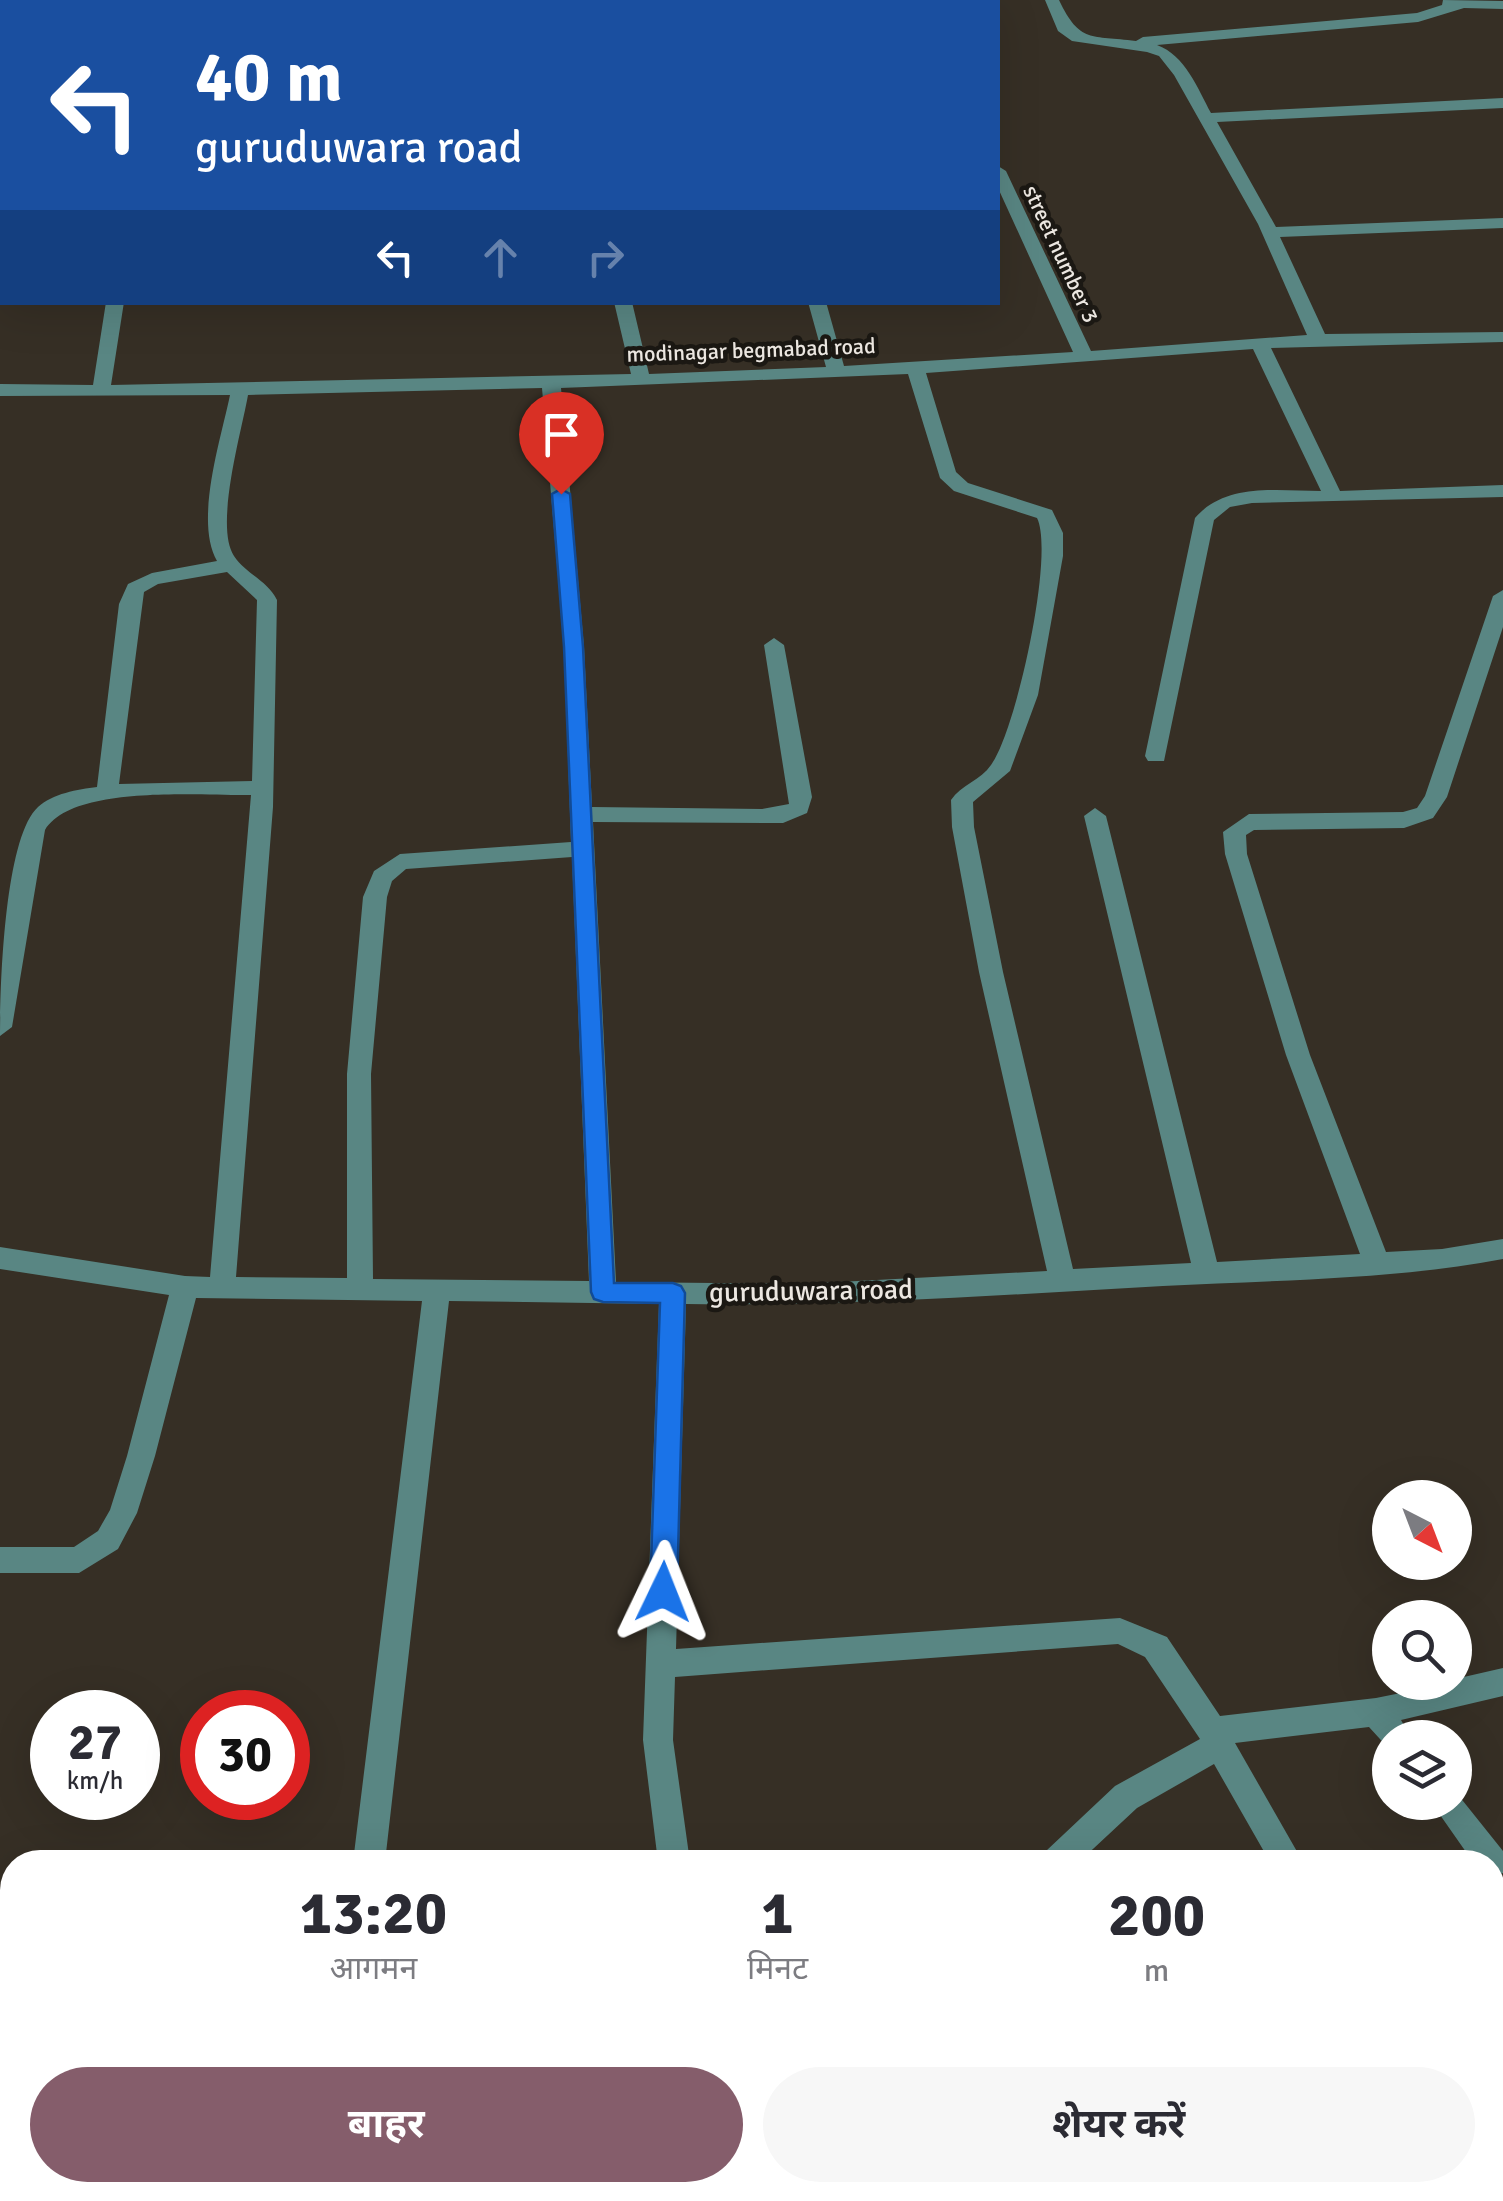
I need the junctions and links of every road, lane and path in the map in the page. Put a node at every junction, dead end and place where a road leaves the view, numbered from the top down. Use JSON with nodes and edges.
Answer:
{"nodes":[{"id":1,"x":1052,"y":0,"type":"edge"},
{"id":2,"x":1417,"y":0,"type":"edge"},
{"id":3,"x":1465,"y":4,"type":"junction"},
{"id":4,"x":1503,"y":5,"type":"edge"},
{"id":5,"x":1132,"y":44,"type":"junction"},
{"id":6,"x":1503,"y":103,"type":"edge"},
{"id":7,"x":1206,"y":118,"type":"junction"},
{"id":8,"x":1000,"y":175,"type":"edge"},
{"id":9,"x":1503,"y":223,"type":"edge"},
{"id":10,"x":1270,"y":232,"type":"junction"},
{"id":11,"x":115,"y":305,"type":"edge"},
{"id":12,"x":624,"y":305,"type":"edge"},
{"id":13,"x":817,"y":305,"type":"edge"},
{"id":14,"x":1503,"y":336,"type":"edge"},
{"id":15,"x":1318,"y":340,"type":"junction"},
{"id":16,"x":1260,"y":344,"type":"junction"},
{"id":17,"x":1084,"y":356,"type":"junction"},
{"id":18,"x":915,"y":368,"type":"junction"},
{"id":19,"x":836,"y":370,"type":"junction"},
{"id":20,"x":641,"y":376,"type":"junction"},
{"id":21,"x":551,"y":380,"type":"junction"},
{"id":22,"x":0,"y":390,"type":"edge"},
{"id":23,"x":101,"y":390,"type":"junction"},
{"id":24,"x":240,"y":390,"type":"junction"},
{"id":25,"x":1503,"y":490,"type":"edge"},
{"id":26,"x":1333,"y":496,"type":"junction"},
{"id":27,"x":231,"y":565,"type":"junction"},
{"id":28,"x":1503,"y":596,"type":"edge"},
{"id":29,"x":774,"y":645,"type":"dead end"},
{"id":30,"x":1156,"y":756,"type":"dead end"},
{"id":31,"x":262,"y":788,"type":"junction"},
{"id":32,"x":107,"y":792,"type":"junction"},
{"id":33,"x":580,"y":814,"type":"junction"},
{"id":34,"x":1094,"y":816,"type":"dead end"},
{"id":35,"x":582,"y":849,"type":"junction"},
{"id":36,"x":0,"y":1027,"type":"edge"},
{"id":37,"x":1503,"y":1250,"type":"edge"},
{"id":38,"x":0,"y":1258,"type":"edge"},
{"id":39,"x":1377,"y":1263,"type":"junction"},
{"id":40,"x":1207,"y":1273,"type":"junction"},
{"id":41,"x":1062,"y":1280,"type":"junction"},
{"id":42,"x":185,"y":1287,"type":"junction"},
{"id":43,"x":222,"y":1288,"type":"junction"},
{"id":44,"x":360,"y":1289,"type":"junction"},
{"id":45,"x":437,"y":1290,"type":"junction"},
{"id":46,"x":603,"y":1292,"type":"junction"},
{"id":47,"x":673,"y":1293,"type":"junction"},
{"id":48,"x":0,"y":1560,"type":"edge"},
{"id":49,"x":660,"y":1664,"type":"junction"},
{"id":50,"x":1503,"y":1682,"type":"edge"},
{"id":51,"x":1376,"y":1712,"type":"junction"},
{"id":52,"x":1382,"y":1720,"type":"edge"},
{"id":53,"x":1216,"y":1738,"type":"junction"},
{"id":54,"x":1460,"y":1820,"type":"edge"},
{"id":55,"x":370,"y":1850,"type":"edge"},
{"id":56,"x":672,"y":1850,"type":"edge"},
{"id":57,"x":1070,"y":1850,"type":"edge"},
{"id":58,"x":1280,"y":1850,"type":"edge"},
{"id":59,"x":1482,"y":1850,"type":"edge"}],
"edges":[{"from":1,"to":5,"type":"street"},
{"from":2,"to":3,"type":"street"},
{"from":3,"to":4,"type":"street"},
{"from":3,"to":5,"type":"street"},
{"from":5,"to":7,"type":"street"},
{"from":6,"to":7,"type":"street"},
{"from":7,"to":10,"type":"street"},
{"from":8,"to":17,"type":"street","name":"street number 3"},
{"from":9,"to":10,"type":"street"},
{"from":10,"to":15,"type":"street"},
{"from":11,"to":23,"type":"street"},
{"from":12,"to":20,"type":"street"},
{"from":13,"to":19,"type":"street"},
{"from":14,"to":15,"type":"street","name":"modinagar begmabad road"},
{"from":15,"to":16,"type":"street","name":"modinagar begmabad road"},
{"from":16,"to":17,"type":"street","name":"modinagar begmabad road"},
{"from":16,"to":26,"type":"street"},
{"from":17,"to":18,"type":"street","name":"modinagar begmabad road"},
{"from":18,"to":19,"type":"street","name":"modinagar begmabad road"},
{"from":18,"to":41,"type":"street"},
{"from":19,"to":20,"type":"street","name":"modinagar begmabad road"},
{"from":20,"to":21,"type":"street","name":"modinagar begmabad road"},
{"from":21,"to":24,"type":"street","name":"modinagar begmabad road"},
{"from":21,"to":33,"type":"street"},
{"from":22,"to":23,"type":"street","name":"modinagar begmabad road"},
{"from":23,"to":24,"type":"street","name":"modinagar begmabad road"},
{"from":24,"to":27,"type":"street"},
{"from":25,"to":26,"type":"street"},
{"from":26,"to":30,"type":"street"},
{"from":27,"to":31,"type":"street"},
{"from":27,"to":32,"type":"street"},
{"from":28,"to":39,"type":"street"},
{"from":29,"to":33,"type":"street"},
{"from":31,"to":32,"type":"street"},
{"from":31,"to":43,"type":"street"},
{"from":32,"to":36,"type":"street"},
{"from":33,"to":35,"type":"street"},
{"from":34,"to":40,"type":"street"},
{"from":35,"to":44,"type":"street"},
{"from":35,"to":46,"type":"street"},
{"from":37,"to":39,"type":"street","name":"guruduwara road"},
{"from":38,"to":42,"type":"street","name":"guruduwara road"},
{"from":39,"to":40,"type":"street","name":"guruduwara road"},
{"from":40,"to":41,"type":"street","name":"guruduwara road"},
{"from":41,"to":47,"type":"street","name":"guruduwara road"},
{"from":42,"to":43,"type":"street","name":"guruduwara road"},
{"from":42,"to":48,"type":"street"},
{"from":43,"to":44,"type":"street","name":"guruduwara road"},
{"from":44,"to":45,"type":"street","name":"guruduwara road"},
{"from":45,"to":46,"type":"street","name":"guruduwara road"},
{"from":45,"to":55,"type":"street"},
{"from":46,"to":47,"type":"street","name":"guruduwara road"},
{"from":47,"to":49,"type":"street"},
{"from":49,"to":53,"type":"street"},
{"from":49,"to":56,"type":"street"},
{"from":50,"to":51,"type":"street"},
{"from":51,"to":52,"type":"street"},
{"from":51,"to":53,"type":"street"},
{"from":53,"to":57,"type":"street"},
{"from":53,"to":58,"type":"street"},
{"from":54,"to":59,"type":"street"}]}
